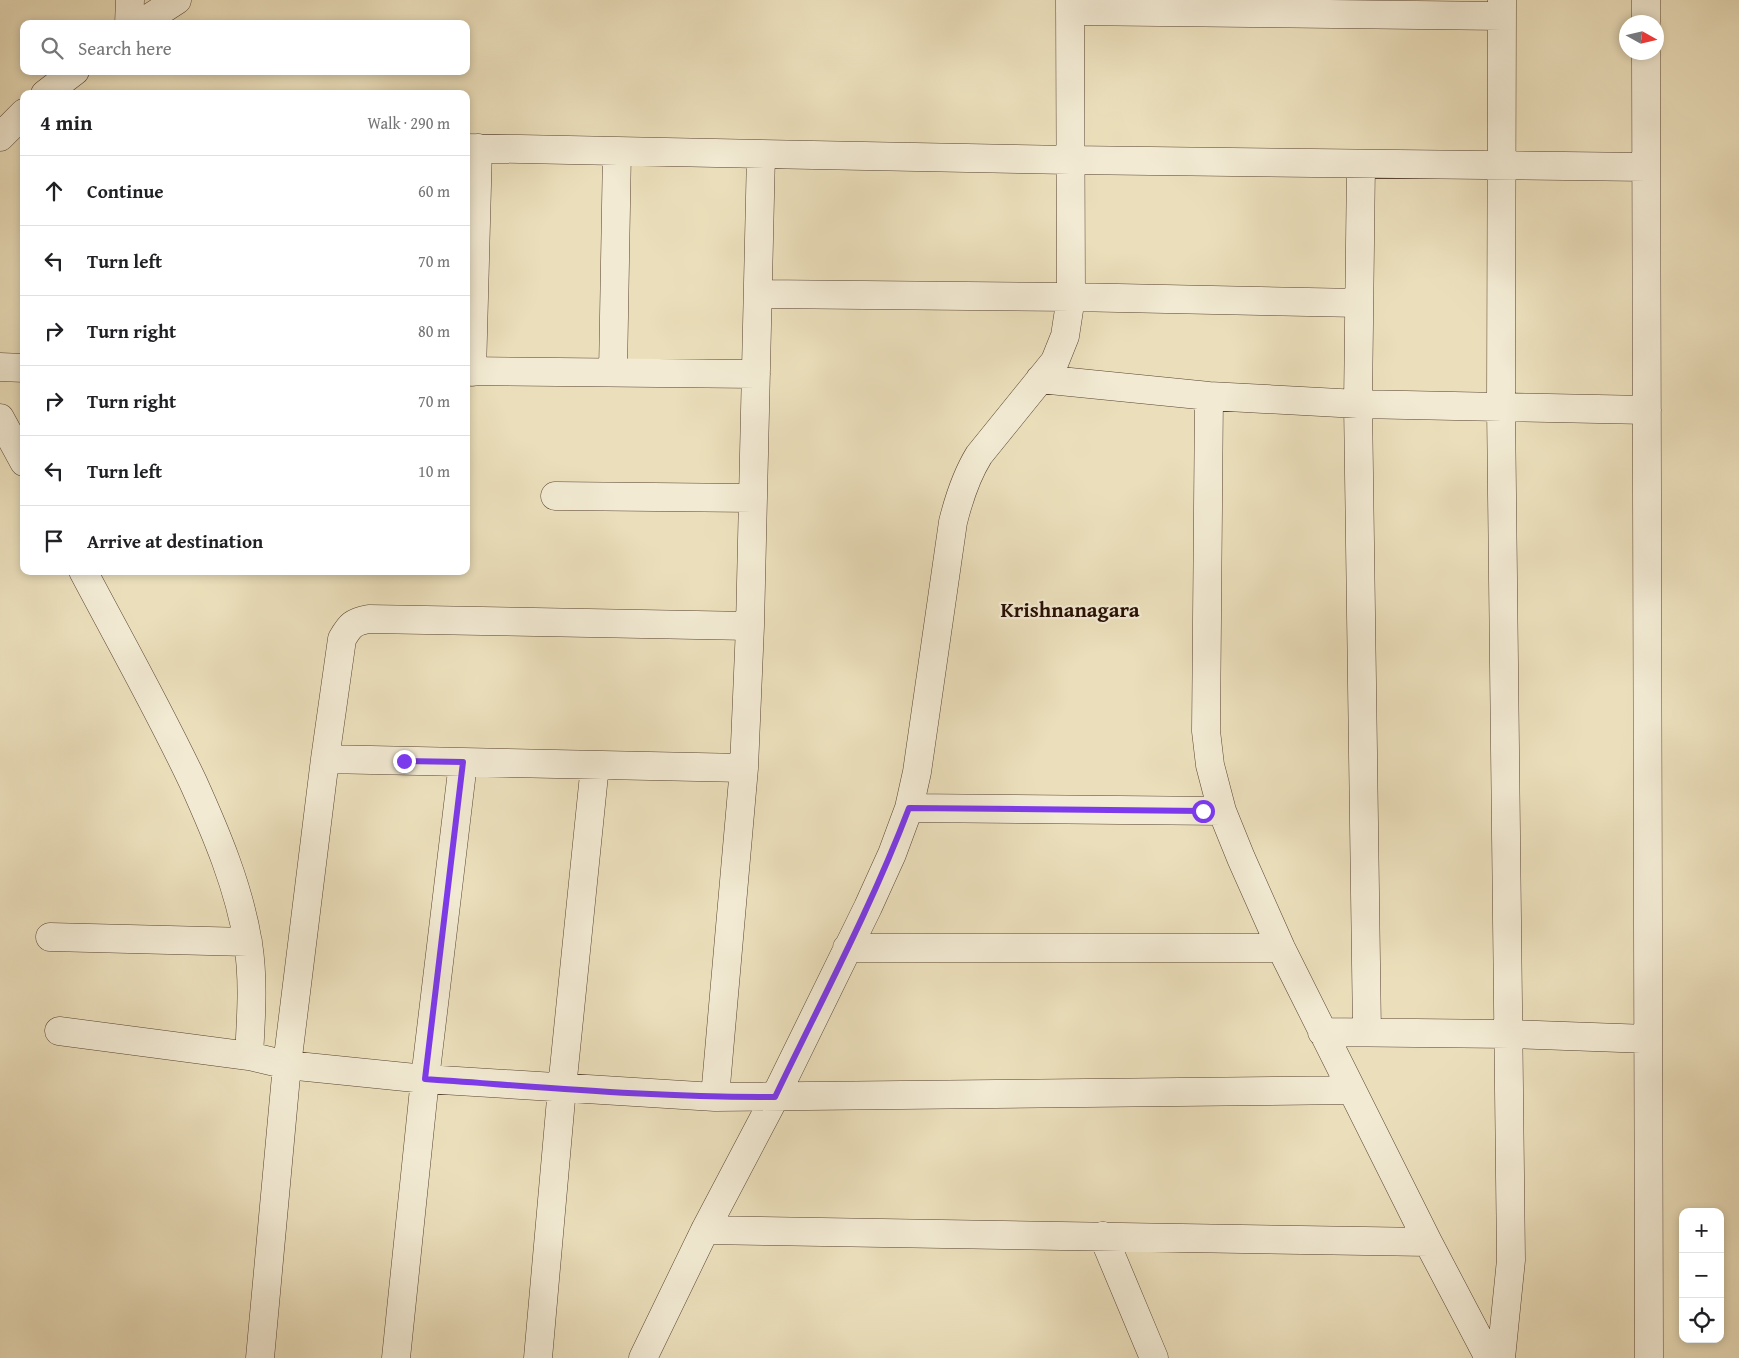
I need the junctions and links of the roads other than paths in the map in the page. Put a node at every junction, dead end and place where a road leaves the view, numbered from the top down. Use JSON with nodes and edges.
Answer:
{"nodes":[{"id":1,"x":130,"y":0,"type":"edge"},
{"id":2,"x":177,"y":0,"type":"edge"},
{"id":3,"x":1646,"y":0,"type":"edge"},
{"id":4,"x":1070,"y":6,"type":"edge"},
{"id":5,"x":1216,"y":6,"type":"edge"},
{"id":6,"x":1362,"y":7,"type":"edge"},
{"id":7,"x":1502,"y":8,"type":"edge"},
{"id":8,"x":1646,"y":15,"type":"edge"},
{"id":9,"x":130,"y":20,"type":"edge"},
{"id":10,"x":146,"y":20,"type":"edge"},
{"id":11,"x":1646,"y":60,"type":"edge"},
{"id":12,"x":70,"y":75,"type":"edge"},
{"id":13,"x":50,"y":90,"type":"edge"},
{"id":14,"x":20,"y":117,"type":"edge"},
{"id":15,"x":0,"y":137,"type":"edge"},
{"id":16,"x":0,"y":144,"type":"edge"},
{"id":17,"x":20,"y":144,"type":"edge"},
{"id":18,"x":472,"y":148,"type":"edge"},
{"id":19,"x":617,"y":151,"type":"junction"},
{"id":20,"x":761,"y":154,"type":"junction"},
{"id":21,"x":1070,"y":160,"type":"junction"},
{"id":22,"x":1361,"y":164,"type":"junction"},
{"id":23,"x":1502,"y":166,"type":"junction"},
{"id":24,"x":1646,"y":167,"type":"junction"},
{"id":25,"x":758,"y":294,"type":"junction"},
{"id":26,"x":470,"y":295,"type":"edge"},
{"id":27,"x":1071,"y":297,"type":"junction"},
{"id":28,"x":1359,"y":303,"type":"junction"},
{"id":29,"x":0,"y":367,"type":"edge"},
{"id":30,"x":20,"y":368,"type":"edge"},
{"id":31,"x":470,"y":372,"type":"edge"},
{"id":32,"x":613,"y":372,"type":"junction"},
{"id":33,"x":756,"y":374,"type":"junction"},
{"id":34,"x":1040,"y":380,"type":"junction"},
{"id":35,"x":1209,"y":396,"type":"junction"},
{"id":36,"x":1358,"y":404,"type":"junction"},
{"id":37,"x":1501,"y":408,"type":"junction"},
{"id":38,"x":1647,"y":410,"type":"junction"},
{"id":39,"x":0,"y":418,"type":"edge"},
{"id":40,"x":20,"y":455,"type":"edge"},
{"id":41,"x":555,"y":496,"type":"dead end"},
{"id":42,"x":753,"y":498,"type":"junction"},
{"id":43,"x":84,"y":575,"type":"edge"},
{"id":44,"x":750,"y":626,"type":"junction"},
{"id":45,"x":325,"y":759,"type":"junction"},
{"id":46,"x":463,"y":762,"type":"junction"},
{"id":47,"x":595,"y":765,"type":"junction"},
{"id":48,"x":744,"y":768,"type":"junction"},
{"id":49,"x":909,"y":808,"type":"junction"},
{"id":50,"x":1222,"y":811,"type":"junction"},
{"id":51,"x":50,"y":937,"type":"dead end"},
{"id":52,"x":248,"y":942,"type":"junction"},
{"id":53,"x":847,"y":948,"type":"junction"},
{"id":54,"x":1281,"y":948,"type":"junction"},
{"id":55,"x":59,"y":1030,"type":"dead end"},
{"id":56,"x":1322,"y":1032,"type":"junction"},
{"id":57,"x":1366,"y":1032,"type":"junction"},
{"id":58,"x":1509,"y":1034,"type":"junction"},
{"id":59,"x":1648,"y":1039,"type":"junction"},
{"id":60,"x":249,"y":1056,"type":"junction"},
{"id":61,"x":287,"y":1065,"type":"junction"},
{"id":62,"x":425,"y":1079,"type":"junction"},
{"id":63,"x":562,"y":1088,"type":"junction"},
{"id":64,"x":1352,"y":1090,"type":"junction"},
{"id":65,"x":715,"y":1097,"type":"junction"},
{"id":66,"x":775,"y":1097,"type":"junction"},
{"id":67,"x":705,"y":1230,"type":"junction"},
{"id":68,"x":1103,"y":1236,"type":"junction"},
{"id":69,"x":1428,"y":1242,"type":"junction"},
{"id":70,"x":260,"y":1358,"type":"edge"},
{"id":71,"x":396,"y":1358,"type":"edge"},
{"id":72,"x":538,"y":1358,"type":"edge"},
{"id":73,"x":643,"y":1358,"type":"edge"},
{"id":74,"x":1154,"y":1358,"type":"edge"},
{"id":75,"x":1489,"y":1358,"type":"edge"},
{"id":76,"x":1501,"y":1358,"type":"edge"},
{"id":77,"x":1649,"y":1358,"type":"edge"}],
"edges":[{"from":1,"to":9,"type":"street"},
{"from":2,"to":10,"type":"street"},
{"from":3,"to":8,"type":"street"},
{"from":4,"to":5,"type":"street"},
{"from":4,"to":21,"type":"street"},
{"from":5,"to":6,"type":"street"},
{"from":6,"to":7,"type":"street"},
{"from":7,"to":23,"type":"street"},
{"from":11,"to":24,"type":"street"},
{"from":12,"to":13,"type":"street"},
{"from":14,"to":15,"type":"street"},
{"from":16,"to":17,"type":"street"},
{"from":18,"to":19,"type":"street"},
{"from":18,"to":26,"type":"street"},
{"from":19,"to":20,"type":"street"},
{"from":19,"to":32,"type":"street"},
{"from":20,"to":21,"type":"street"},
{"from":20,"to":25,"type":"street"},
{"from":21,"to":22,"type":"street"},
{"from":21,"to":27,"type":"street"},
{"from":22,"to":23,"type":"street"},
{"from":22,"to":28,"type":"street"},
{"from":23,"to":24,"type":"street"},
{"from":23,"to":37,"type":"street"},
{"from":24,"to":38,"type":"street"},
{"from":25,"to":27,"type":"street"},
{"from":25,"to":33,"type":"street"},
{"from":27,"to":28,"type":"street"},
{"from":27,"to":34,"type":"street"},
{"from":28,"to":36,"type":"street"},
{"from":29,"to":30,"type":"street"},
{"from":31,"to":32,"type":"street"},
{"from":32,"to":33,"type":"street"},
{"from":33,"to":42,"type":"street"},
{"from":34,"to":35,"type":"street"},
{"from":34,"to":49,"type":"street"},
{"from":35,"to":36,"type":"street"},
{"from":35,"to":50,"type":"street"},
{"from":36,"to":37,"type":"street"},
{"from":36,"to":57,"type":"street"},
{"from":37,"to":38,"type":"street"},
{"from":37,"to":58,"type":"street"},
{"from":38,"to":59,"type":"street"},
{"from":39,"to":40,"type":"street"},
{"from":41,"to":42,"type":"street"},
{"from":42,"to":44,"type":"street"},
{"from":43,"to":52,"type":"street"},
{"from":44,"to":45,"type":"street"},
{"from":44,"to":48,"type":"street"},
{"from":45,"to":46,"type":"street"},
{"from":45,"to":61,"type":"street"},
{"from":46,"to":47,"type":"street"},
{"from":46,"to":62,"type":"street"},
{"from":47,"to":48,"type":"street"},
{"from":47,"to":63,"type":"street"},
{"from":48,"to":65,"type":"street"},
{"from":49,"to":50,"type":"street"},
{"from":49,"to":53,"type":"street"},
{"from":50,"to":54,"type":"street"},
{"from":51,"to":52,"type":"street"},
{"from":52,"to":60,"type":"street"},
{"from":53,"to":54,"type":"street"},
{"from":53,"to":66,"type":"street"},
{"from":54,"to":56,"type":"street"},
{"from":55,"to":60,"type":"street"},
{"from":56,"to":57,"type":"street"},
{"from":56,"to":64,"type":"street"},
{"from":57,"to":58,"type":"street"},
{"from":58,"to":59,"type":"street"},
{"from":58,"to":76,"type":"street"},
{"from":59,"to":77,"type":"street"},
{"from":60,"to":61,"type":"street"},
{"from":61,"to":62,"type":"street"},
{"from":61,"to":70,"type":"street"},
{"from":62,"to":63,"type":"street"},
{"from":62,"to":71,"type":"street"},
{"from":63,"to":65,"type":"street"},
{"from":63,"to":72,"type":"street"},
{"from":64,"to":66,"type":"street"},
{"from":64,"to":69,"type":"street"},
{"from":65,"to":66,"type":"street"},
{"from":66,"to":67,"type":"street"},
{"from":67,"to":68,"type":"street"},
{"from":67,"to":73,"type":"street"},
{"from":68,"to":69,"type":"street"},
{"from":68,"to":74,"type":"street"},
{"from":69,"to":75,"type":"street"}]}
